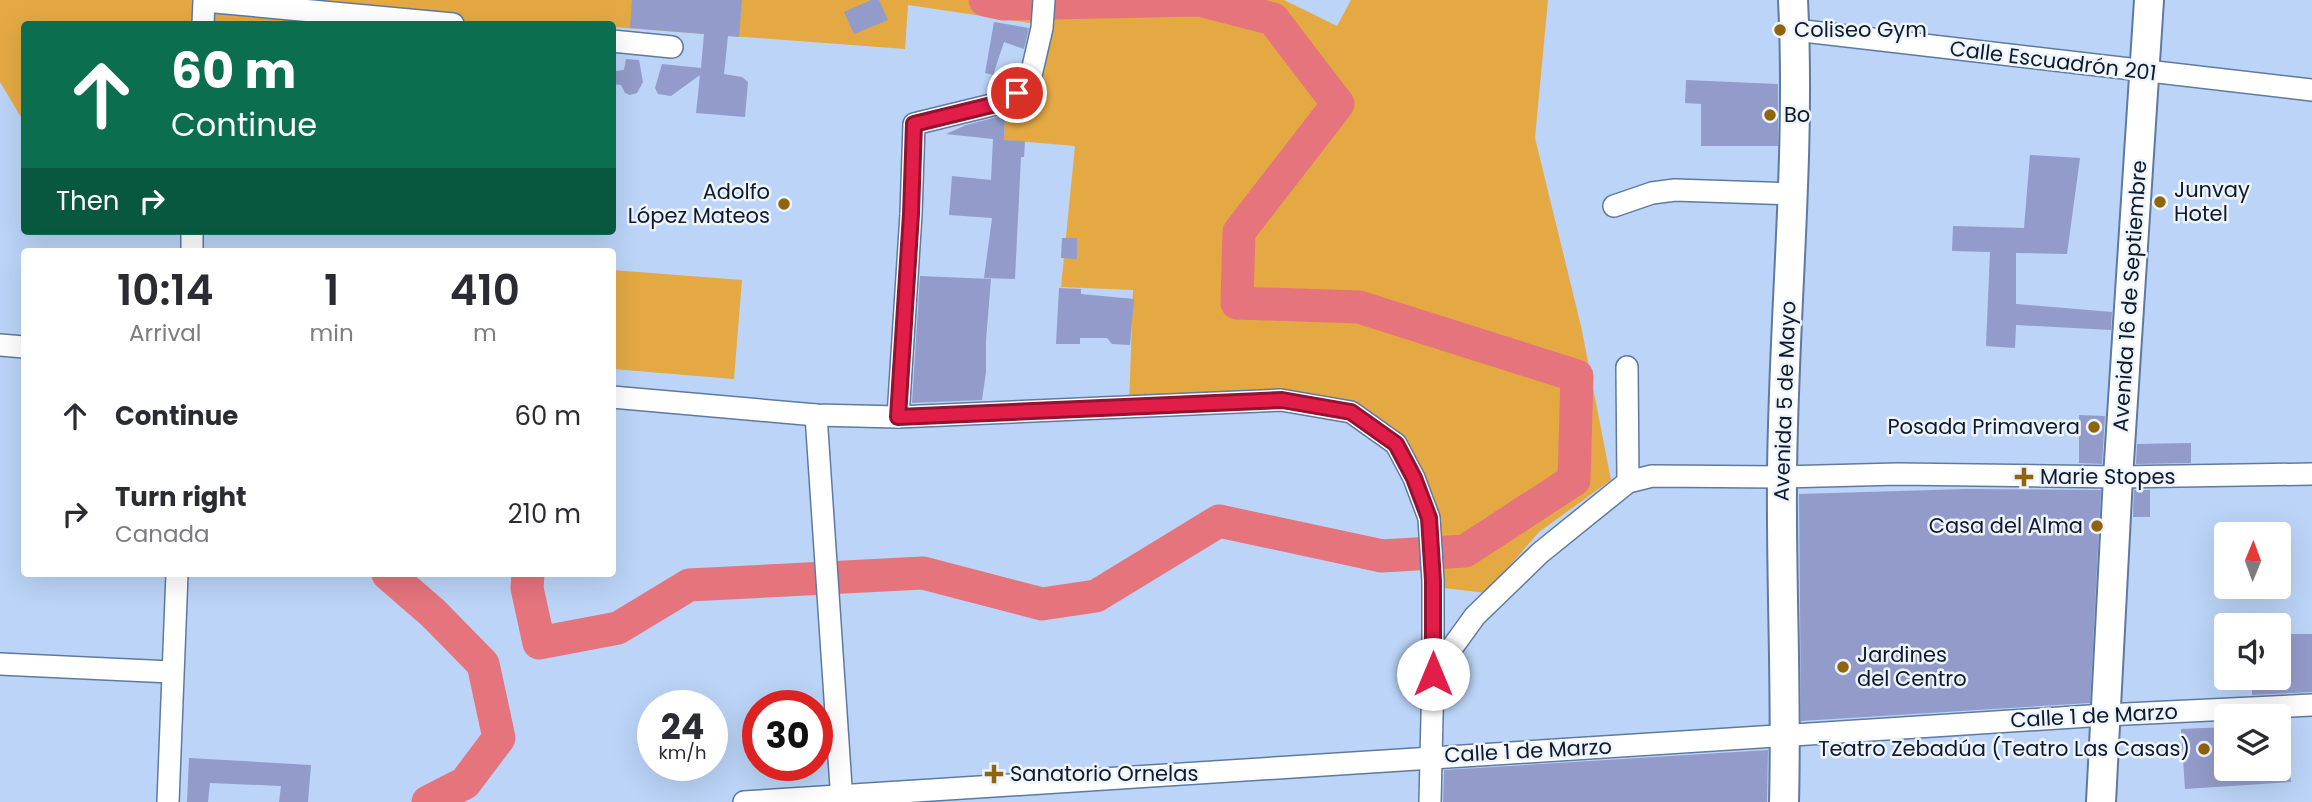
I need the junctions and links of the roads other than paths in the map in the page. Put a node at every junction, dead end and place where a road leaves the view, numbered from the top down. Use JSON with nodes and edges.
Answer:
{"nodes":[{"id":1,"x":1044,"y":0,"type":"edge"},
{"id":2,"x":1793,"y":0,"type":"edge"},
{"id":3,"x":2149,"y":0,"type":"edge"},
{"id":4,"x":204,"y":1,"type":"edge"},
{"id":5,"x":203,"y":21,"type":"edge"},
{"id":6,"x":421,"y":21,"type":"edge"},
{"id":7,"x":1795,"y":30,"type":"junction"},
{"id":8,"x":616,"y":41,"type":"edge"},
{"id":9,"x":672,"y":47,"type":"dead end"},
{"id":10,"x":2144,"y":71,"type":"junction"},
{"id":11,"x":2312,"y":90,"type":"edge"},
{"id":12,"x":1792,"y":194,"type":"junction"},
{"id":13,"x":1614,"y":206,"type":"dead end"},
{"id":14,"x":0,"y":345,"type":"edge"},
{"id":15,"x":21,"y":347,"type":"edge"},
{"id":16,"x":1627,"y":367,"type":"dead end"},
{"id":17,"x":616,"y":397,"type":"edge"},
{"id":18,"x":816,"y":415,"type":"junction"},
{"id":19,"x":898,"y":417,"type":"junction"},
{"id":20,"x":2312,"y":474,"type":"edge"},
{"id":21,"x":1782,"y":477,"type":"junction"},
{"id":22,"x":2119,"y":477,"type":"junction"},
{"id":23,"x":1628,"y":482,"type":"junction"},
{"id":24,"x":177,"y":577,"type":"edge"},
{"id":25,"x":0,"y":664,"type":"edge"},
{"id":26,"x":172,"y":672,"type":"junction"},
{"id":27,"x":1433,"y":674,"type":"junction"},
{"id":28,"x":2312,"y":705,"type":"edge"},
{"id":29,"x":2105,"y":715,"type":"junction"},
{"id":30,"x":1786,"y":737,"type":"junction"},
{"id":31,"x":1431,"y":756,"type":"junction"},
{"id":32,"x":842,"y":798,"type":"edge"},
{"id":33,"x":168,"y":802,"type":"edge"},
{"id":34,"x":744,"y":802,"type":"edge"},
{"id":35,"x":1430,"y":802,"type":"edge"},
{"id":36,"x":1784,"y":802,"type":"edge"},
{"id":37,"x":2101,"y":802,"type":"edge"}],
"edges":[{"from":1,"to":19,"type":"street"},
{"from":2,"to":7,"type":"main road","name":"Avenida 5 de Mayo"},
{"from":3,"to":10,"type":"main road","name":"Avenida 16 de Septiembre"},
{"from":4,"to":5,"type":"street"},
{"from":4,"to":6,"type":"street"},
{"from":7,"to":10,"type":"street","name":"Calle Escuadrón 201"},
{"from":7,"to":12,"type":"main road","name":"Avenida 5 de Mayo"},
{"from":8,"to":9,"type":"street"},
{"from":10,"to":11,"type":"street","name":"Calle Escuadrón 201"},
{"from":10,"to":22,"type":"main road","name":"Avenida 16 de Septiembre"},
{"from":12,"to":13,"type":"street"},
{"from":12,"to":21,"type":"main road","name":"Avenida 5 de Mayo"},
{"from":14,"to":15,"type":"street"},
{"from":16,"to":23,"type":"street"},
{"from":17,"to":18,"type":"street"},
{"from":18,"to":19,"type":"street"},
{"from":18,"to":32,"type":"street"},
{"from":19,"to":27,"type":"street"},
{"from":20,"to":22,"type":"street"},
{"from":21,"to":22,"type":"street"},
{"from":21,"to":23,"type":"street"},
{"from":21,"to":30,"type":"main road","name":"Avenida 5 de Mayo"},
{"from":22,"to":29,"type":"main road","name":"Avenida 16 de Septiembre"},
{"from":23,"to":27,"type":"street"},
{"from":24,"to":26,"type":"street"},
{"from":25,"to":26,"type":"street"},
{"from":26,"to":33,"type":"street"},
{"from":27,"to":31,"type":"street"},
{"from":28,"to":29,"type":"street","name":"Calle 1 de Marzo"},
{"from":29,"to":30,"type":"street","name":"Calle 1 de Marzo"},
{"from":29,"to":37,"type":"main road","name":"Avenida 16 de Septiembre"},
{"from":30,"to":31,"type":"street","name":"Calle 1 de Marzo"},
{"from":30,"to":36,"type":"main road","name":"Avenida 5 de Mayo"},
{"from":31,"to":32,"type":"street","name":"Calle 1 de Marzo"},
{"from":31,"to":35,"type":"street"},
{"from":32,"to":34,"type":"street","name":"Calle 1 de Marzo"}]}
